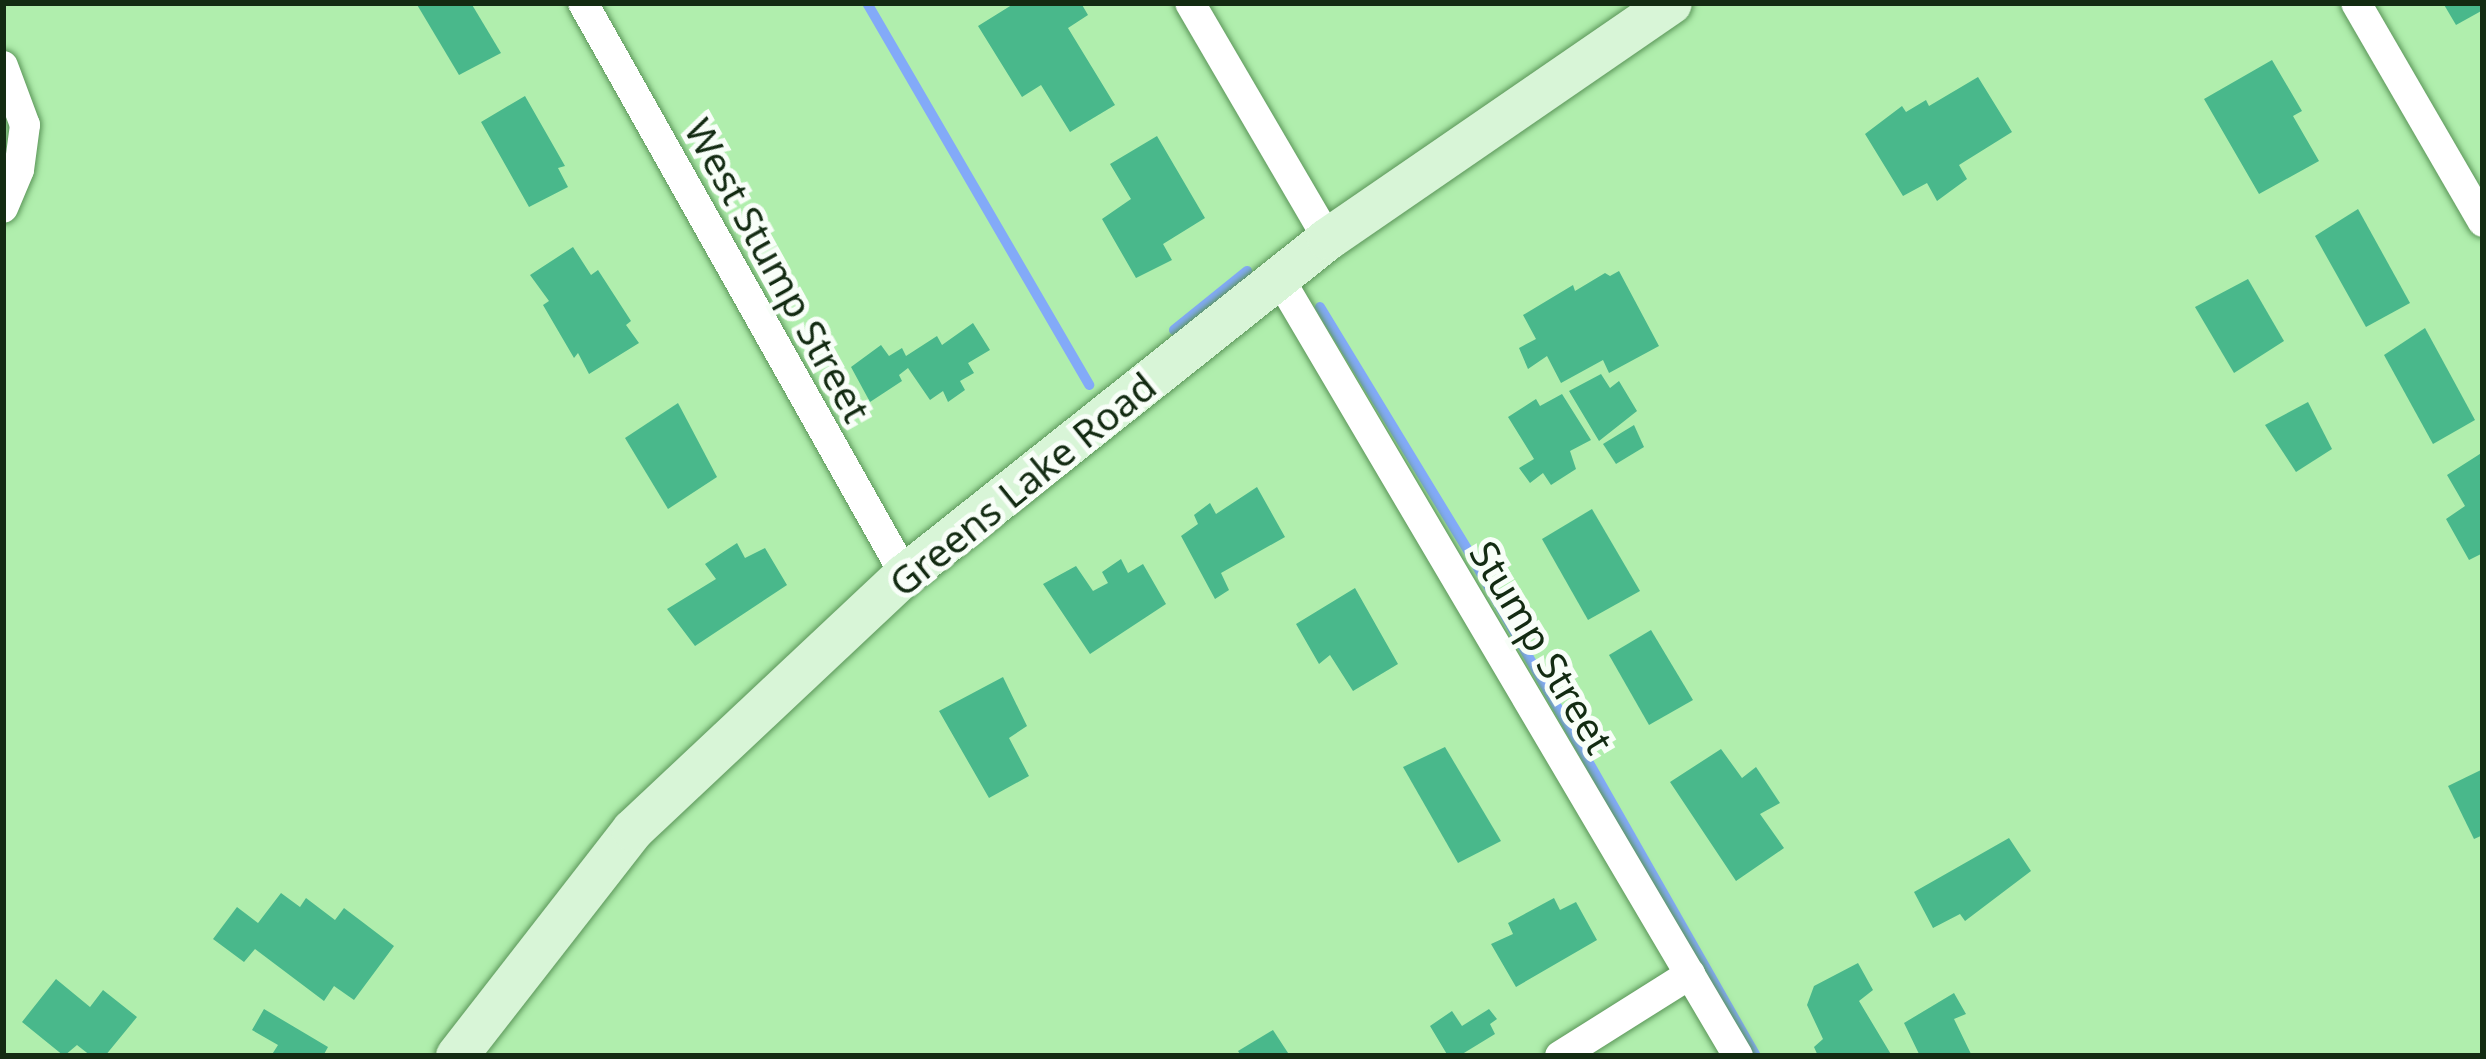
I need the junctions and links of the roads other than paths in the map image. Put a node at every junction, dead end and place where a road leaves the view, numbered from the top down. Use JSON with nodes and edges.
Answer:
{"nodes":[{"id":1,"x":584,"y":3,"type":"edge"},
{"id":2,"x":1190,"y":3,"type":"edge"},
{"id":3,"x":1671,"y":3,"type":"edge"},
{"id":4,"x":2356,"y":3,"type":"edge"},
{"id":5,"x":3,"y":66,"type":"edge"},
{"id":6,"x":3,"y":208,"type":"edge"},
{"id":7,"x":2483,"y":222,"type":"edge"},
{"id":8,"x":1328,"y":239,"type":"junction"},
{"id":9,"x":1279,"y":278,"type":"junction"},
{"id":10,"x":905,"y":575,"type":"junction"},
{"id":11,"x":1690,"y":974,"type":"junction"},
{"id":12,"x":457,"y":1056,"type":"edge"},
{"id":13,"x":1560,"y":1056,"type":"edge"},
{"id":14,"x":1738,"y":1056,"type":"edge"}],
"edges":[{"from":1,"to":10,"type":"street","name":"West Stump Street"},
{"from":2,"to":8,"type":"street"},
{"from":3,"to":8,"type":"street","name":"Greens Lake Road"},
{"from":4,"to":7,"type":"street"},
{"from":5,"to":6,"type":"street"},
{"from":8,"to":9,"type":"street","name":"Greens Lake Road"},
{"from":9,"to":10,"type":"street","name":"Greens Lake Road"},
{"from":9,"to":11,"type":"street","name":"Stump Street"},
{"from":10,"to":12,"type":"street","name":"Greens Lake Road"},
{"from":11,"to":13,"type":"street"},
{"from":11,"to":14,"type":"street","name":"Stump Street"}]}
